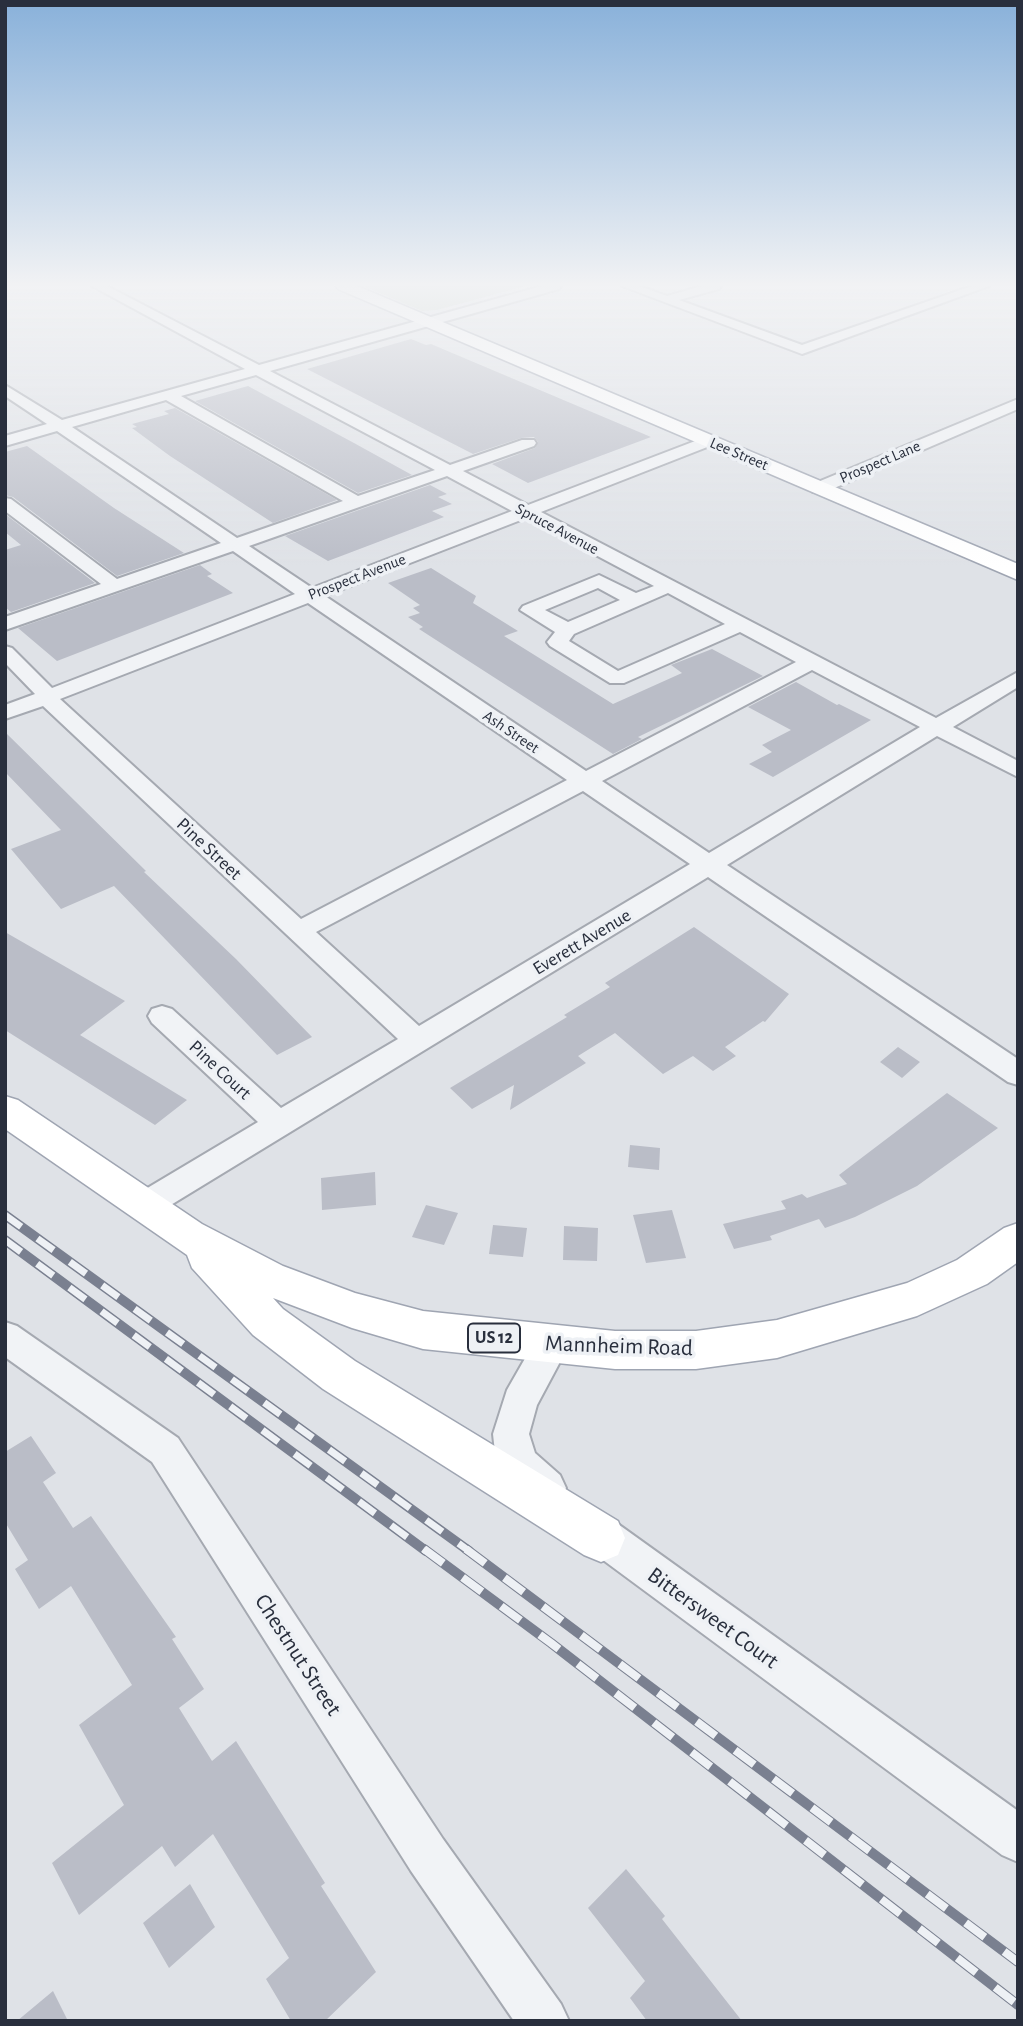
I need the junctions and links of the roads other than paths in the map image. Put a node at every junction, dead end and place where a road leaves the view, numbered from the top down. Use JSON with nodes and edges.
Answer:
{"nodes":[{"id":1,"x":220,"y":381,"type":"edge"},
{"id":2,"x":278,"y":381,"type":"edge"},
{"id":3,"x":568,"y":381,"type":"edge"},
{"id":4,"x":5,"y":389,"type":"edge"},
{"id":5,"x":168,"y":395,"type":"junction"},
{"id":6,"x":1018,"y":403,"type":"edge"},
{"id":7,"x":59,"y":426,"type":"junction"},
{"id":8,"x":5,"y":441,"type":"edge"},
{"id":9,"x":709,"y":441,"type":"junction"},
{"id":10,"x":528,"y":443,"type":"dead end"},
{"id":11,"x":448,"y":470,"type":"junction"},
{"id":12,"x":819,"y":488,"type":"junction"},
{"id":13,"x":356,"y":502,"type":"junction"},
{"id":14,"x":5,"y":503,"type":"edge"},
{"id":15,"x":524,"y":512,"type":"junction"},
{"id":16,"x":234,"y":545,"type":"junction"},
{"id":17,"x":1018,"y":573,"type":"edge"},
{"id":18,"x":115,"y":586,"type":"junction"},
{"id":19,"x":667,"y":587,"type":"junction"},
{"id":20,"x":309,"y":595,"type":"junction"},
{"id":21,"x":635,"y":601,"type":"junction"},
{"id":22,"x":5,"y":624,"type":"edge"},
{"id":23,"x":739,"y":625,"type":"junction"},
{"id":24,"x":567,"y":630,"type":"junction"},
{"id":25,"x":5,"y":652,"type":"edge"},
{"id":26,"x":811,"y":662,"type":"junction"},
{"id":27,"x":1018,"y":678,"type":"edge"},
{"id":28,"x":47,"y":696,"type":"junction"},
{"id":29,"x":5,"y":713,"type":"edge"},
{"id":30,"x":937,"y":727,"type":"junction"},
{"id":31,"x":1018,"y":770,"type":"edge"},
{"id":32,"x":583,"y":780,"type":"junction"},
{"id":33,"x":709,"y":865,"type":"junction"},
{"id":34,"x":298,"y":930,"type":"junction"},
{"id":35,"x":162,"y":1016,"type":"dead end"},
{"id":36,"x":418,"y":1041,"type":"junction"},
{"id":37,"x":1018,"y":1074,"type":"edge"},
{"id":38,"x":5,"y":1110,"type":"edge"},
{"id":39,"x":279,"y":1125,"type":"junction"},
{"id":40,"x":145,"y":1205,"type":"junction"},
{"id":41,"x":188,"y":1236,"type":"junction"},
{"id":42,"x":1018,"y":1240,"type":"edge"},
{"id":43,"x":5,"y":1336,"type":"edge"},
{"id":44,"x":551,"y":1345,"type":"junction"},
{"id":45,"x":601,"y":1538,"type":"junction"},
{"id":46,"x":1018,"y":1839,"type":"edge"},
{"id":47,"x":544,"y":2021,"type":"edge"}],
"edges":[{"from":1,"to":5,"type":"street"},
{"from":2,"to":11,"type":"street","name":"Spruce Avenue"},
{"from":3,"to":9,"type":"main road","name":"Lee Street"},
{"from":4,"to":7,"type":"street","name":"Ash Street"},
{"from":5,"to":7,"type":"street"},
{"from":5,"to":13,"type":"street"},
{"from":6,"to":12,"type":"street","name":"Prospect Lane"},
{"from":7,"to":8,"type":"street"},
{"from":7,"to":16,"type":"street","name":"Ash Street"},
{"from":9,"to":12,"type":"main road","name":"Lee Street"},
{"from":9,"to":15,"type":"street","name":"Prospect Avenue"},
{"from":10,"to":11,"type":"street"},
{"from":11,"to":13,"type":"street"},
{"from":11,"to":15,"type":"street","name":"Spruce Avenue"},
{"from":12,"to":17,"type":"main road","name":"Lee Street"},
{"from":13,"to":16,"type":"street"},
{"from":14,"to":18,"type":"street"},
{"from":15,"to":19,"type":"street","name":"Spruce Avenue"},
{"from":15,"to":20,"type":"street","name":"Prospect Avenue"},
{"from":16,"to":18,"type":"street"},
{"from":16,"to":20,"type":"street","name":"Ash Street"},
{"from":18,"to":22,"type":"street"},
{"from":19,"to":21,"type":"street"},
{"from":19,"to":23,"type":"street","name":"Spruce Avenue"},
{"from":20,"to":28,"type":"street","name":"Prospect Avenue"},
{"from":20,"to":32,"type":"street","name":"Ash Street"},
{"from":21,"to":24,"type":"street"},
{"from":21,"to":24,"type":"street"},
{"from":23,"to":24,"type":"street"},
{"from":23,"to":26,"type":"street","name":"Spruce Avenue"},
{"from":25,"to":28,"type":"street","name":"Pine Street"},
{"from":26,"to":30,"type":"street","name":"Spruce Avenue"},
{"from":26,"to":32,"type":"street"},
{"from":27,"to":30,"type":"street","name":"Everett Avenue"},
{"from":28,"to":29,"type":"street","name":"Prospect Avenue"},
{"from":28,"to":34,"type":"street","name":"Pine Street"},
{"from":30,"to":31,"type":"street","name":"Spruce Avenue"},
{"from":30,"to":33,"type":"street","name":"Everett Avenue"},
{"from":32,"to":33,"type":"street","name":"Ash Street"},
{"from":32,"to":34,"type":"street"},
{"from":33,"to":36,"type":"street","name":"Everett Avenue"},
{"from":33,"to":37,"type":"street","name":"Ash Street"},
{"from":34,"to":36,"type":"street","name":"Pine Street"},
{"from":35,"to":39,"type":"street","name":"Pine Court"},
{"from":36,"to":39,"type":"street","name":"Everett Avenue"},
{"from":38,"to":40,"type":"main road","name":"Mannheim Road","number":"US 12"},
{"from":39,"to":40,"type":"street","name":"Everett Avenue"},
{"from":40,"to":41,"type":"main road","name":"Mannheim Road","number":"US 12"},
{"from":41,"to":44,"type":"main road","name":"Mannheim Road","number":"US 12"},
{"from":41,"to":45,"type":"main road"},
{"from":42,"to":44,"type":"main road","name":"Mannheim Road","number":"US 12"},
{"from":43,"to":47,"type":"street","name":"Chestnut Street"},
{"from":44,"to":45,"type":"street","name":"Bittersweet Court"},
{"from":45,"to":46,"type":"street","name":"Bittersweet Court"}]}
